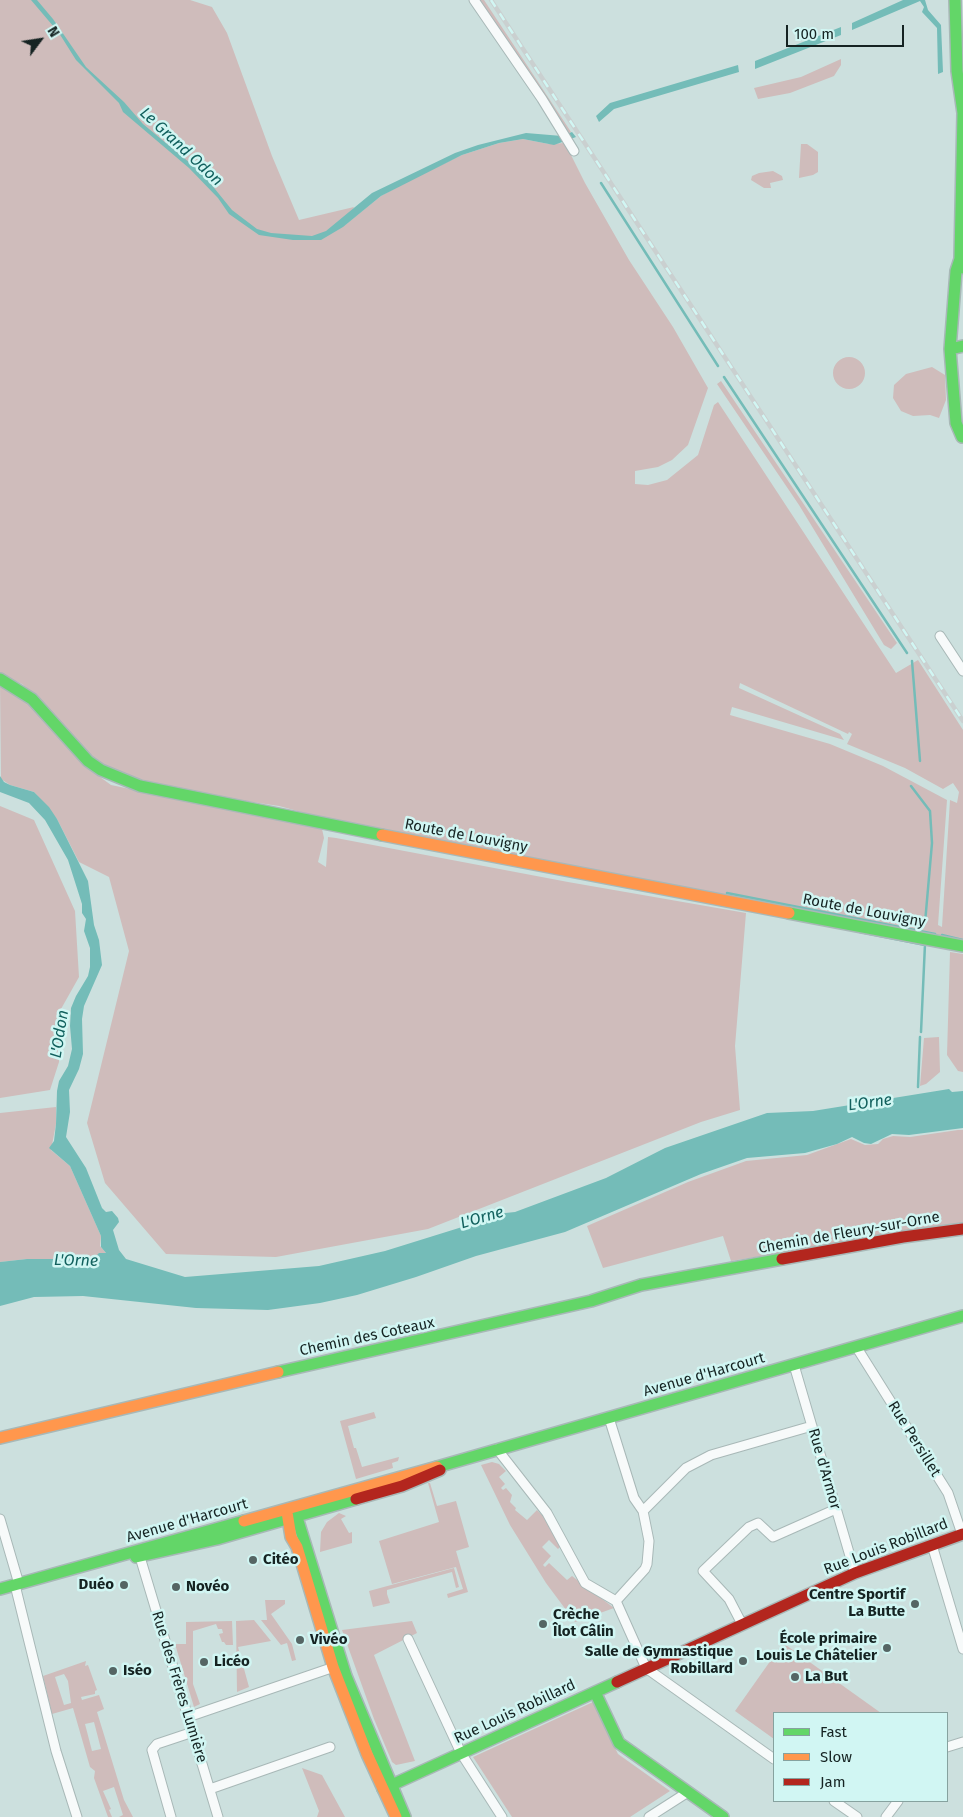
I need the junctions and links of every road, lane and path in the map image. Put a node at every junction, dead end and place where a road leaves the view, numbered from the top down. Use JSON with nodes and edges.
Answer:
{"nodes":[{"id":1,"x":474,"y":0,"type":"edge"},
{"id":2,"x":955,"y":0,"type":"edge"},
{"id":3,"x":963,"y":112,"type":"edge"},
{"id":4,"x":572,"y":147,"type":"dead end"},
{"id":5,"x":962,"y":262,"type":"edge"},
{"id":6,"x":963,"y":346,"type":"edge"},
{"id":7,"x":950,"y":349,"type":"junction"},
{"id":8,"x":963,"y":407,"type":"edge"},
{"id":9,"x":963,"y":437,"type":"edge"},
{"id":10,"x":940,"y":636,"type":"dead end"},
{"id":11,"x":963,"y":671,"type":"edge"},
{"id":12,"x":0,"y":679,"type":"edge"},
{"id":13,"x":963,"y":946,"type":"edge"},
{"id":14,"x":963,"y":1229,"type":"edge"},
{"id":15,"x":740,"y":1267,"type":"joint"},
{"id":16,"x":963,"y":1316,"type":"edge"},
{"id":17,"x":857,"y":1348,"type":"junction"},
{"id":18,"x":794,"y":1365,"type":"junction"},
{"id":19,"x":609,"y":1418,"type":"junction"},
{"id":20,"x":812,"y":1426,"type":"junction"},
{"id":21,"x":0,"y":1438,"type":"edge"},
{"id":22,"x":497,"y":1449,"type":"junction"},
{"id":23,"x":836,"y":1509,"type":"junction"},
{"id":24,"x":643,"y":1511,"type":"junction"},
{"id":25,"x":292,"y":1512,"type":"junction"},
{"id":26,"x":0,"y":1519,"type":"edge"},
{"id":27,"x":962,"y":1534,"type":"edge"},
{"id":28,"x":932,"y":1545,"type":"junction"},
{"id":29,"x":120,"y":1556,"type":"junction"},
{"id":30,"x":140,"y":1557,"type":"junction"},
{"id":31,"x":855,"y":1573,"type":"junction"},
{"id":32,"x":17,"y":1584,"type":"junction"},
{"id":33,"x":0,"y":1589,"type":"edge"},
{"id":34,"x":616,"y":1601,"type":"junction"},
{"id":35,"x":742,"y":1624,"type":"junction"},
{"id":36,"x":408,"y":1639,"type":"dead end"},
{"id":37,"x":963,"y":1649,"type":"edge"},
{"id":38,"x":338,"y":1666,"type":"junction"},
{"id":39,"x":646,"y":1668,"type":"junction"},
{"id":40,"x":595,"y":1692,"type":"junction"},
{"id":41,"x":188,"y":1717,"type":"junction"},
{"id":42,"x":193,"y":1732,"type":"junction"},
{"id":43,"x":963,"y":1742,"type":"edge"},
{"id":44,"x":330,"y":1747,"type":"dead end"},
{"id":45,"x":948,"y":1747,"type":"edge"},
{"id":46,"x":462,"y":1753,"type":"junction"},
{"id":47,"x":773,"y":1758,"type":"edge"},
{"id":48,"x":387,"y":1787,"type":"junction"},
{"id":49,"x":210,"y":1789,"type":"junction"},
{"id":50,"x":688,"y":1792,"type":"junction"},
{"id":51,"x":835,"y":1802,"type":"edge"},
{"id":52,"x":897,"y":1802,"type":"edge"},
{"id":53,"x":77,"y":1817,"type":"edge"},
{"id":54,"x":171,"y":1817,"type":"edge"},
{"id":55,"x":218,"y":1817,"type":"edge"},
{"id":56,"x":396,"y":1817,"type":"edge"},
{"id":57,"x":405,"y":1817,"type":"edge"},
{"id":58,"x":502,"y":1817,"type":"edge"},
{"id":59,"x":650,"y":1817,"type":"edge"},
{"id":60,"x":723,"y":1817,"type":"edge"},
{"id":61,"x":857,"y":1817,"type":"edge"},
{"id":62,"x":886,"y":1817,"type":"edge"}],
"edges":[{"from":1,"to":4,"type":"street"},
{"from":2,"to":3,"type":"street"},
{"from":3,"to":5,"type":"street"},
{"from":5,"to":7,"type":"street"},
{"from":6,"to":7,"type":"street"},
{"from":7,"to":8,"type":"street"},
{"from":7,"to":9,"type":"street"},
{"from":10,"to":11,"type":"street"},
{"from":12,"to":13,"type":"street","name":"Route de Louvigny"},
{"from":14,"to":15,"type":"street","name":"Chemin de Fleury-sur-Orne"},
{"from":15,"to":21,"type":"street","name":"Chemin des Coteaux"},
{"from":16,"to":17,"type":"street","name":"Avenue d'Harcourt"},
{"from":17,"to":18,"type":"street","name":"Avenue d'Harcourt"},
{"from":17,"to":27,"type":"street","name":"Rue Persillet"},
{"from":18,"to":19,"type":"street","name":"Avenue d'Harcourt"},
{"from":18,"to":20,"type":"street","name":"Rue d'Armor"},
{"from":19,"to":22,"type":"street","name":"Avenue d'Harcourt"},
{"from":19,"to":24,"type":"street"},
{"from":20,"to":23,"type":"street","name":"Rue d'Armor"},
{"from":20,"to":24,"type":"street"},
{"from":22,"to":25,"type":"street","name":"Avenue d'Harcourt"},
{"from":22,"to":34,"type":"street"},
{"from":23,"to":31,"type":"street","name":"Rue d'Armor"},
{"from":23,"to":35,"type":"street"},
{"from":24,"to":34,"type":"street"},
{"from":25,"to":29,"type":"street","name":"Avenue d'Harcourt"},
{"from":25,"to":30,"type":"street","name":"Avenue d'Harcourt"},
{"from":25,"to":38,"type":"street"},
{"from":26,"to":32,"type":"street"},
{"from":27,"to":28,"type":"street","name":"Rue Louis Robillard"},
{"from":28,"to":31,"type":"street","name":"Rue Louis Robillard"},
{"from":28,"to":37,"type":"street"},
{"from":29,"to":30,"type":"street","name":"Avenue d'Harcourt"},
{"from":29,"to":32,"type":"street"},
{"from":30,"to":41,"type":"street","name":"Rue des Frères Lumière"},
{"from":31,"to":35,"type":"street","name":"Rue Louis Robillard"},
{"from":32,"to":33,"type":"street"},
{"from":32,"to":53,"type":"street"},
{"from":34,"to":39,"type":"street"},
{"from":35,"to":39,"type":"street","name":"Rue Louis Robillard"},
{"from":36,"to":46,"type":"street"},
{"from":38,"to":41,"type":"street"},
{"from":38,"to":48,"type":"street"},
{"from":39,"to":40,"type":"street","name":"Rue Louis Robillard"},
{"from":39,"to":47,"type":"street"},
{"from":40,"to":46,"type":"street","name":"Rue Louis Robillard"},
{"from":40,"to":50,"type":"street"},
{"from":41,"to":42,"type":"street","name":"Rue des Frères Lumière"},
{"from":42,"to":49,"type":"street","name":"Rue des Frères Lumière"},
{"from":42,"to":54,"type":"street"},
{"from":43,"to":45,"type":"street"},
{"from":44,"to":49,"type":"street"},
{"from":46,"to":48,"type":"street","name":"Rue Louis Robillard"},
{"from":46,"to":58,"type":"street"},
{"from":48,"to":56,"type":"street"},
{"from":48,"to":57,"type":"street"},
{"from":49,"to":55,"type":"street","name":"Rue des Frères Lumière"},
{"from":50,"to":59,"type":"street"},
{"from":50,"to":60,"type":"street"},
{"from":51,"to":61,"type":"street"},
{"from":52,"to":62,"type":"street"}]}
